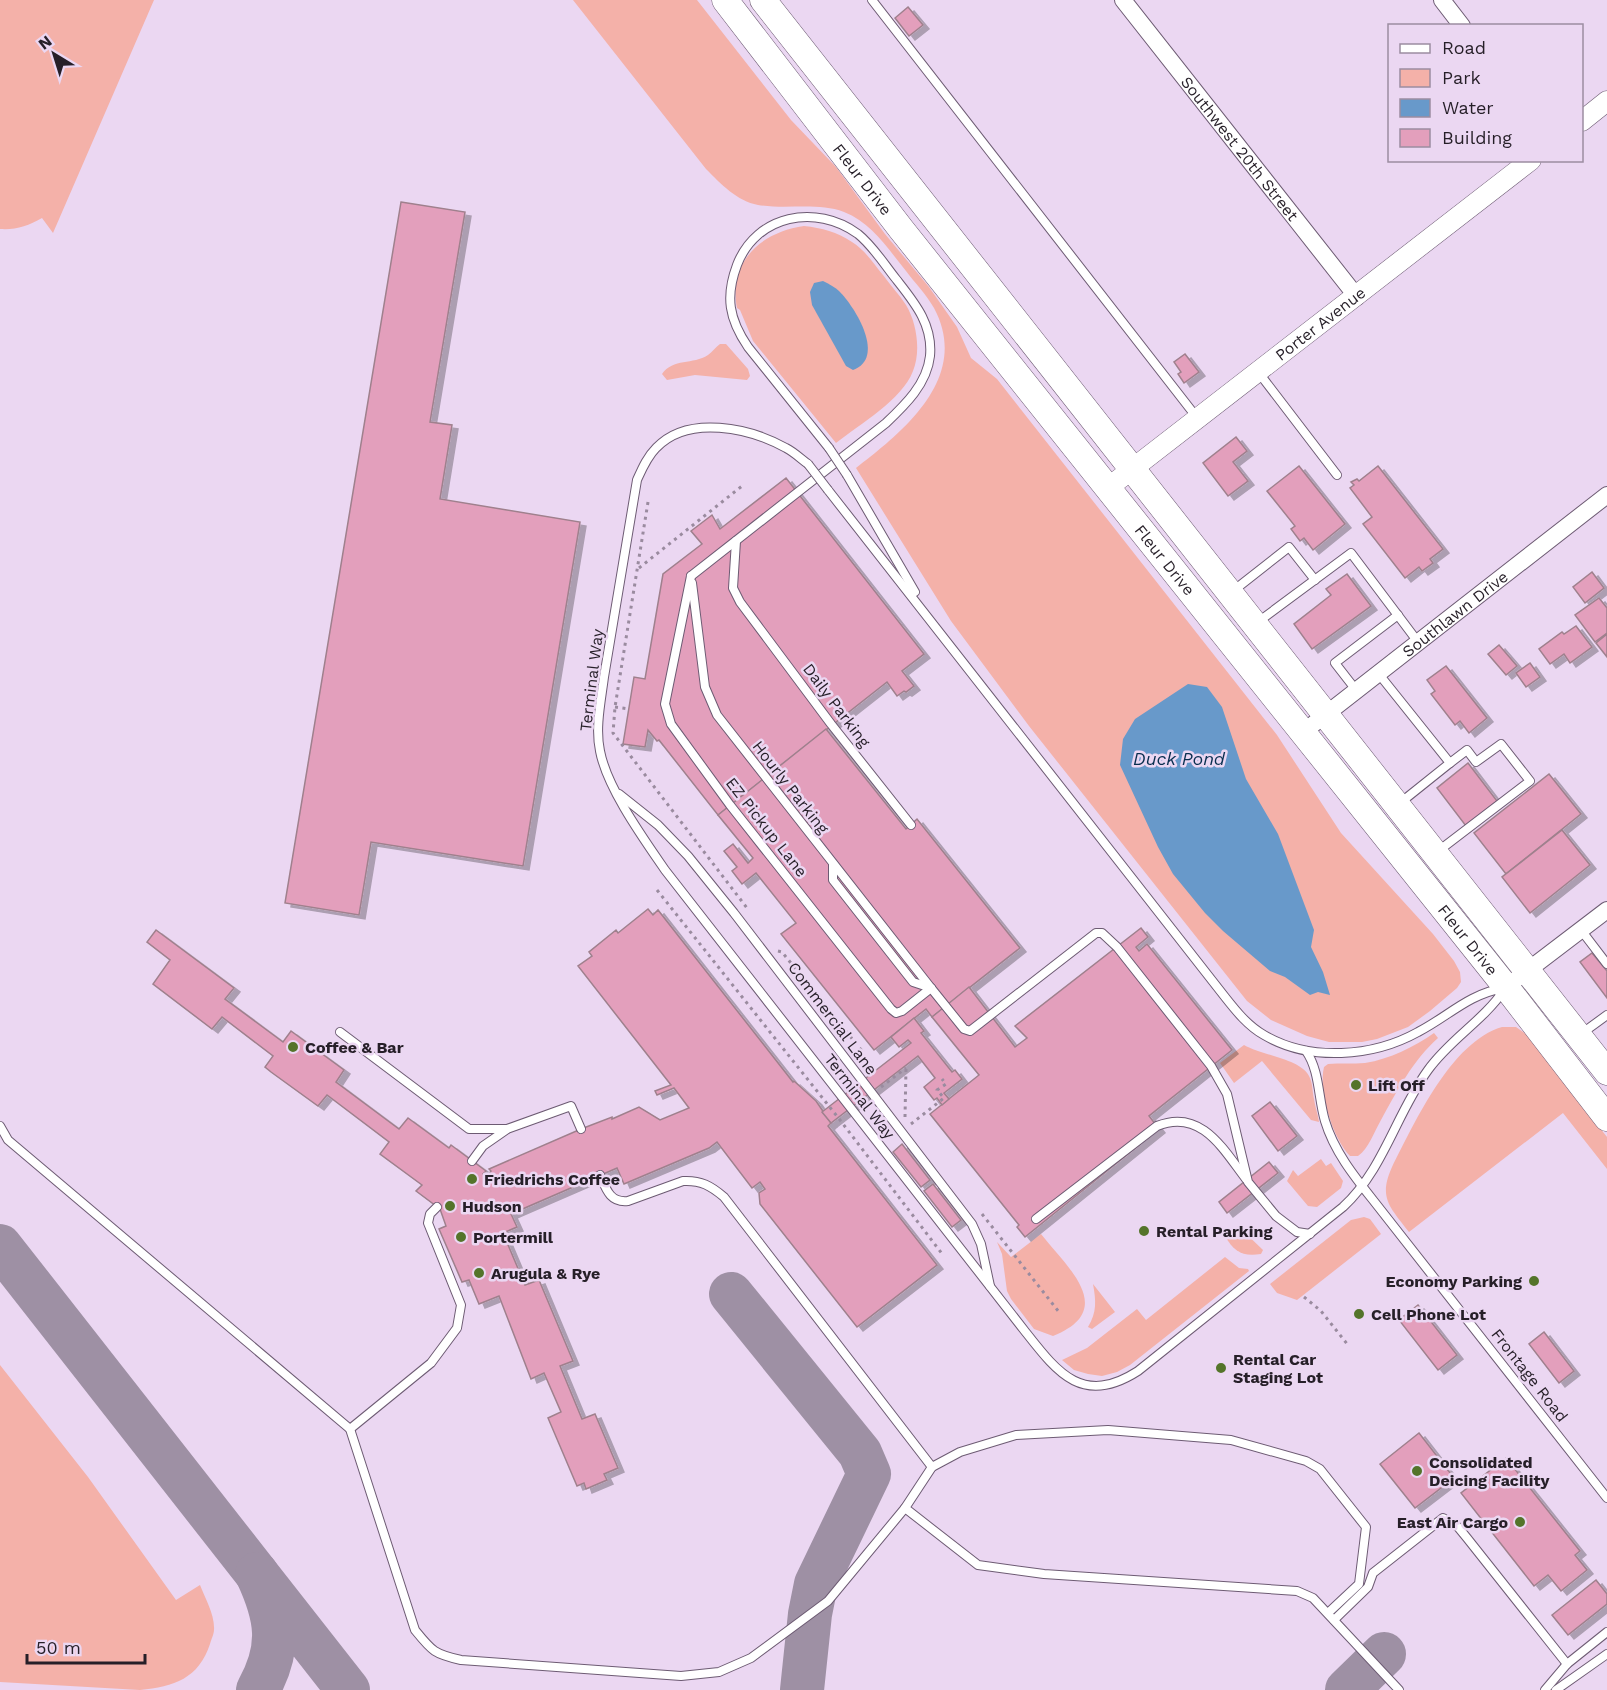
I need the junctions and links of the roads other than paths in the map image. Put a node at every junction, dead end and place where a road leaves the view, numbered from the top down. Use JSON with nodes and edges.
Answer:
{"nodes":[{"id":1,"x":725,"y":0,"type":"edge"},
{"id":2,"x":763,"y":0,"type":"edge"},
{"id":3,"x":872,"y":0,"type":"edge"},
{"id":4,"x":1123,"y":0,"type":"edge"},
{"id":5,"x":1442,"y":0,"type":"edge"},
{"id":6,"x":1460,"y":24,"type":"edge"},
{"id":7,"x":1607,"y":101,"type":"edge"},
{"id":8,"x":1583,"y":119,"type":"edge"},
{"id":9,"x":1528,"y":162,"type":"edge"},
{"id":10,"x":1357,"y":297,"type":"junction"},
{"id":11,"x":1259,"y":373,"type":"junction"},
{"id":12,"x":1199,"y":419,"type":"junction"},
{"id":13,"x":1133,"y":469,"type":"junction"},
{"id":14,"x":1337,"y":475,"type":"dead end"},
{"id":15,"x":1109,"y":488,"type":"junction"},
{"id":16,"x":1607,"y":495,"type":"edge"},
{"id":17,"x":736,"y":541,"type":"junction"},
{"id":18,"x":691,"y":576,"type":"junction"},
{"id":19,"x":1315,"y":580,"type":"junction"},
{"id":20,"x":1230,"y":593,"type":"junction"},
{"id":21,"x":926,"y":613,"type":"junction"},
{"id":22,"x":1398,"y":615,"type":"junction"},
{"id":23,"x":1255,"y":625,"type":"junction"},
{"id":24,"x":1418,"y":642,"type":"junction"},
{"id":25,"x":1378,"y":673,"type":"junction"},
{"id":26,"x":1356,"y":690,"type":"junction"},
{"id":27,"x":1325,"y":714,"type":"junction"},
{"id":28,"x":1302,"y":733,"type":"junction"},
{"id":29,"x":1450,"y":763,"type":"junction"},
{"id":30,"x":617,"y":792,"type":"junction"},
{"id":31,"x":1398,"y":806,"type":"junction"},
{"id":32,"x":911,"y":825,"type":"dead end"},
{"id":33,"x":1436,"y":853,"type":"junction"},
{"id":34,"x":1607,"y":910,"type":"edge"},
{"id":35,"x":1581,"y":930,"type":"junction"},
{"id":36,"x":1607,"y":964,"type":"edge"},
{"id":37,"x":1528,"y":970,"type":"junction"},
{"id":38,"x":1506,"y":987,"type":"junction"},
{"id":39,"x":931,"y":988,"type":"junction"},
{"id":40,"x":1607,"y":1015,"type":"edge"},
{"id":41,"x":340,"y":1032,"type":"dead end"},
{"id":42,"x":1579,"y":1036,"type":"junction"},
{"id":43,"x":1306,"y":1051,"type":"junction"},
{"id":44,"x":1607,"y":1072,"type":"edge"},
{"id":45,"x":1607,"y":1118,"type":"edge"},
{"id":46,"x":0,"y":1126,"type":"edge"},
{"id":47,"x":507,"y":1129,"type":"junction"},
{"id":48,"x":580,"y":1129,"type":"dead end"},
{"id":49,"x":472,"y":1161,"type":"dead end"},
{"id":50,"x":600,"y":1175,"type":"dead end"},
{"id":51,"x":1248,"y":1182,"type":"junction"},
{"id":52,"x":1363,"y":1187,"type":"junction"},
{"id":53,"x":437,"y":1206,"type":"dead end"},
{"id":54,"x":1036,"y":1219,"type":"dead end"},
{"id":55,"x":1310,"y":1234,"type":"junction"},
{"id":56,"x":990,"y":1287,"type":"junction"},
{"id":57,"x":350,"y":1429,"type":"junction"},
{"id":58,"x":933,"y":1467,"type":"junction"},
{"id":59,"x":1607,"y":1498,"type":"edge"},
{"id":60,"x":905,"y":1508,"type":"junction"},
{"id":61,"x":1331,"y":1617,"type":"junction"},
{"id":62,"x":1607,"y":1632,"type":"edge"},
{"id":63,"x":1607,"y":1654,"type":"edge"},
{"id":64,"x":1567,"y":1664,"type":"junction"},
{"id":65,"x":1399,"y":1690,"type":"edge"},
{"id":66,"x":1545,"y":1690,"type":"edge"},
{"id":67,"x":1556,"y":1690,"type":"edge"}],
"edges":[{"from":1,"to":15,"type":"main road","name":"Fleur Drive"},
{"from":2,"to":13,"type":"main road","name":"Fleur Drive"},
{"from":3,"to":12,"type":"lane"},
{"from":4,"to":10,"type":"street","name":"Southwest 20th Street"},
{"from":5,"to":6,"type":"street"},
{"from":7,"to":8,"type":"street"},
{"from":9,"to":10,"type":"street","name":"Porter Avenue"},
{"from":10,"to":11,"type":"street","name":"Porter Avenue"},
{"from":11,"to":12,"type":"street","name":"Porter Avenue"},
{"from":11,"to":14,"type":"lane"},
{"from":12,"to":13,"type":"street","name":"Porter Avenue"},
{"from":13,"to":15,"type":"street","name":"Porter Avenue"},
{"from":13,"to":20,"type":"main road","name":"Fleur Drive"},
{"from":15,"to":28,"type":"main road","name":"Fleur Drive"},
{"from":16,"to":24,"type":"street","name":"Southlawn Drive"},
{"from":17,"to":18,"type":"lane"},
{"from":17,"to":21,"type":"lane","bridge":true},
{"from":17,"to":32,"type":"lane","name":"Daily Parking"},
{"from":18,"to":39,"type":"lane","name":"Hourly Parking"},
{"from":18,"to":39,"type":"lane","name":"EZ Pickup Lane"},
{"from":19,"to":20,"type":"lane"},
{"from":19,"to":22,"type":"lane"},
{"from":19,"to":23,"type":"lane"},
{"from":20,"to":23,"type":"main road","name":"Fleur Drive"},
{"from":21,"to":30,"type":"lane","name":"Terminal Way","bridge":true},
{"from":21,"to":43,"type":"lane","name":"Terminal Way"},
{"from":22,"to":24,"type":"lane"},
{"from":22,"to":26,"type":"lane"},
{"from":23,"to":27,"type":"main road","name":"Fleur Drive"},
{"from":24,"to":25,"type":"street","name":"Southlawn Drive"},
{"from":25,"to":26,"type":"street","name":"Southlawn Drive"},
{"from":25,"to":29,"type":"lane"},
{"from":26,"to":27,"type":"street","name":"Southlawn Drive"},
{"from":27,"to":28,"type":"street","name":"Southlawn Drive"},
{"from":27,"to":31,"type":"main road","name":"Fleur Drive"},
{"from":28,"to":38,"type":"main road","name":"Fleur Drive"},
{"from":29,"to":31,"type":"lane"},
{"from":29,"to":33,"type":"lane"},
{"from":30,"to":56,"type":"lane","name":"Terminal Way"},
{"from":30,"to":56,"type":"lane","name":"Commercial Lane"},
{"from":31,"to":33,"type":"main road","name":"Fleur Drive"},
{"from":33,"to":37,"type":"main road","name":"Fleur Drive"},
{"from":34,"to":35,"type":"street"},
{"from":35,"to":36,"type":"lane"},
{"from":35,"to":37,"type":"street"},
{"from":37,"to":38,"type":"street"},
{"from":37,"to":42,"type":"main road","name":"Fleur Drive"},
{"from":38,"to":43,"type":"lane","name":"Terminal Way"},
{"from":38,"to":45,"type":"main road","name":"Fleur Drive"},
{"from":38,"to":52,"type":"lane","name":"Terminal Way"},
{"from":39,"to":51,"type":"lane"},
{"from":40,"to":42,"type":"lane"},
{"from":41,"to":47,"type":"lane"},
{"from":42,"to":44,"type":"main road","name":"Fleur Drive"},
{"from":43,"to":52,"type":"lane"},
{"from":46,"to":57,"type":"lane"},
{"from":47,"to":48,"type":"lane"},
{"from":47,"to":49,"type":"lane"},
{"from":50,"to":58,"type":"lane"},
{"from":51,"to":54,"type":"lane"},
{"from":51,"to":55,"type":"lane"},
{"from":52,"to":55,"type":"lane","name":"Terminal Way"},
{"from":52,"to":59,"type":"lane","name":"Frontage Road"},
{"from":53,"to":57,"type":"lane"},
{"from":55,"to":56,"type":"lane","name":"Terminal Way"},
{"from":57,"to":60,"type":"lane"},
{"from":58,"to":60,"type":"lane"},
{"from":58,"to":61,"type":"lane"},
{"from":60,"to":61,"type":"lane"},
{"from":61,"to":64,"type":"lane"},
{"from":61,"to":65,"type":"lane"},
{"from":62,"to":64,"type":"lane"},
{"from":63,"to":67,"type":"lane"},
{"from":64,"to":66,"type":"lane"}]}
